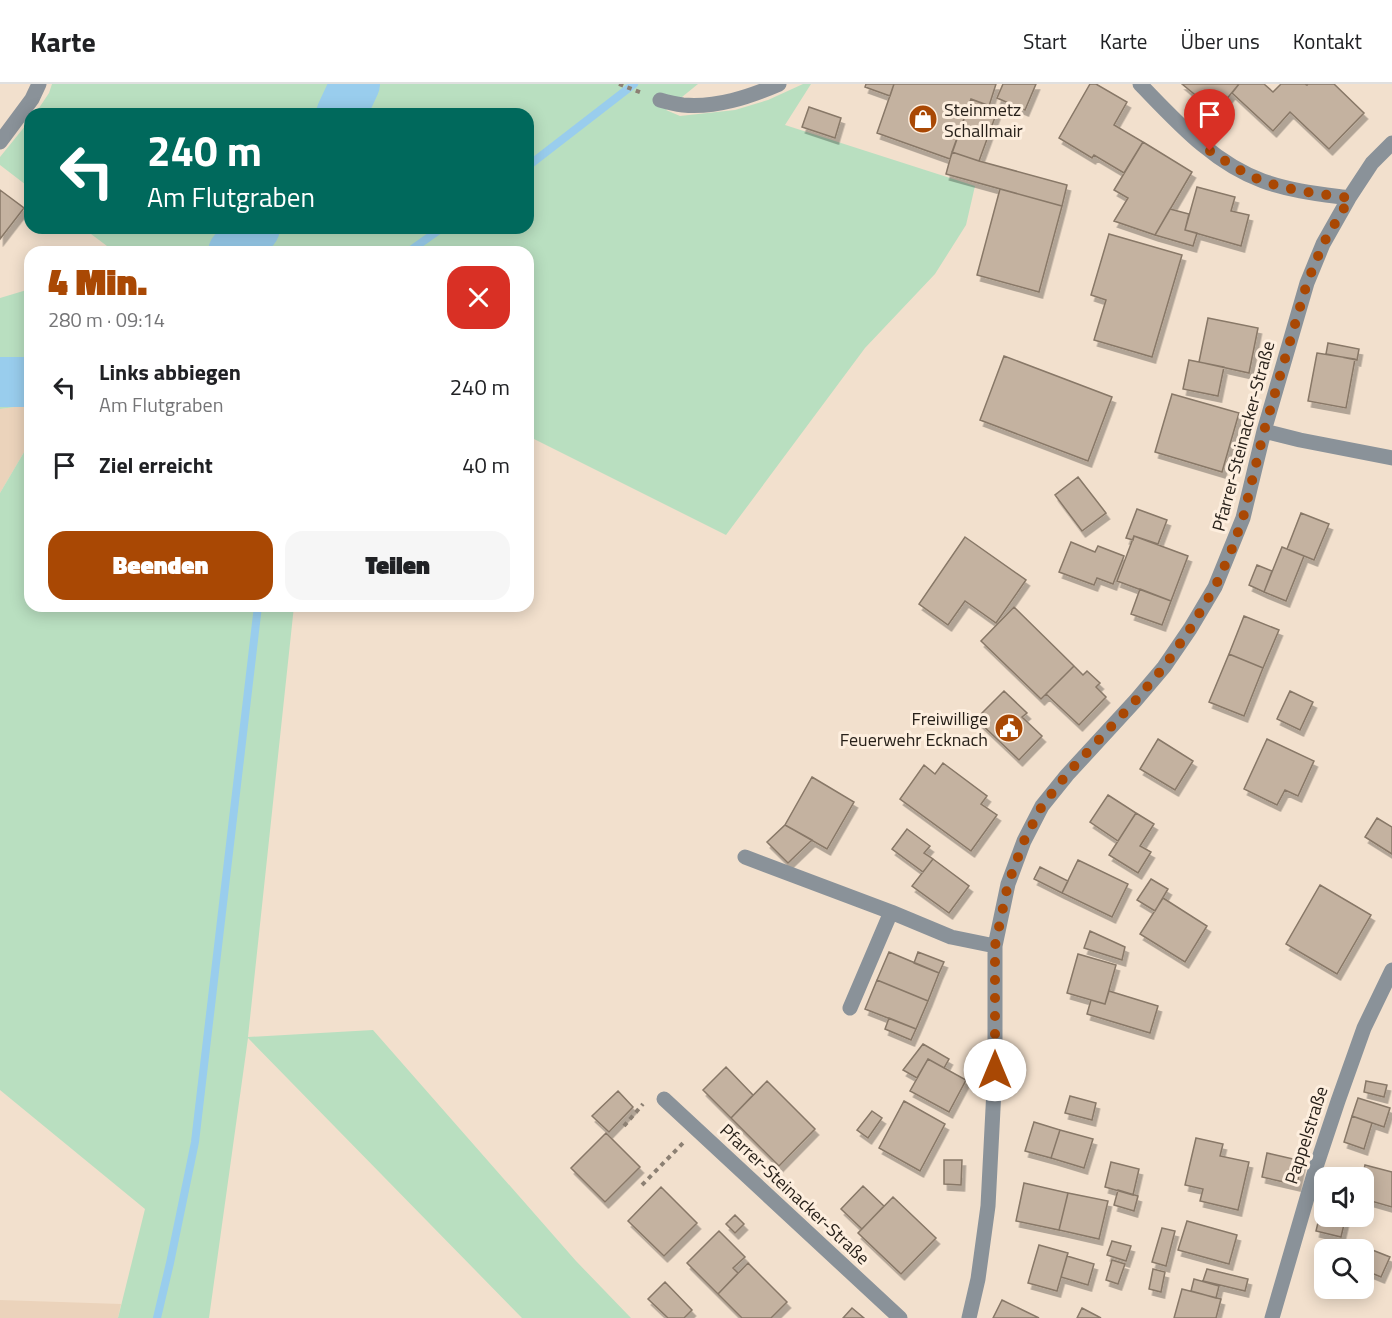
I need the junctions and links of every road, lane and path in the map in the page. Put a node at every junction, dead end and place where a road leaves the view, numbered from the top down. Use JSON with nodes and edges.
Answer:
{"nodes":[{"id":1,"x":39,"y":84,"type":"edge"},
{"id":2,"x":779,"y":84,"type":"edge"},
{"id":3,"x":1140,"y":84,"type":"edge"},
{"id":4,"x":660,"y":100,"type":"dead end"},
{"id":5,"x":25,"y":108,"type":"edge"},
{"id":6,"x":24,"y":110,"type":"edge"},
{"id":7,"x":0,"y":142,"type":"edge"},
{"id":8,"x":1392,"y":143,"type":"edge"},
{"id":9,"x":1350,"y":198,"type":"junction"},
{"id":10,"x":1264,"y":431,"type":"junction"},
{"id":11,"x":1392,"y":458,"type":"edge"},
{"id":12,"x":745,"y":857,"type":"dead end"},
{"id":13,"x":891,"y":912,"type":"junction"},
{"id":14,"x":995,"y":946,"type":"junction"},
{"id":15,"x":1392,"y":971,"type":"edge"},
{"id":16,"x":850,"y":1008,"type":"dead end"},
{"id":17,"x":664,"y":1099,"type":"dead end"},
{"id":18,"x":697,"y":1129,"type":"junction"},
{"id":19,"x":642,"y":1185,"type":"dead end"},
{"id":20,"x":900,"y":1318,"type":"edge"},
{"id":21,"x":969,"y":1318,"type":"edge"},
{"id":22,"x":1272,"y":1318,"type":"edge"}],
"edges":[{"from":1,"to":5,"type":"street"},
{"from":2,"to":4,"type":"street"},
{"from":3,"to":9,"type":"street"},
{"from":6,"to":7,"type":"street"},
{"from":8,"to":9,"type":"street","name":"Pfarrer-Steinacker-Straße"},
{"from":9,"to":10,"type":"street","name":"Pfarrer-Steinacker-Straße"},
{"from":10,"to":11,"type":"street"},
{"from":10,"to":14,"type":"street","name":"Pfarrer-Steinacker-Straße"},
{"from":12,"to":13,"type":"street"},
{"from":13,"to":14,"type":"street"},
{"from":13,"to":16,"type":"street"},
{"from":14,"to":21,"type":"street","name":"Pfarrer-Steinacker-Straße"},
{"from":15,"to":22,"type":"street","name":"Pappelstraße"},
{"from":17,"to":18,"type":"street","name":"Pfarrer-Steinacker-Straße"},
{"from":18,"to":19,"type":"path"},
{"from":18,"to":20,"type":"street","name":"Pfarrer-Steinacker-Straße"}]}
